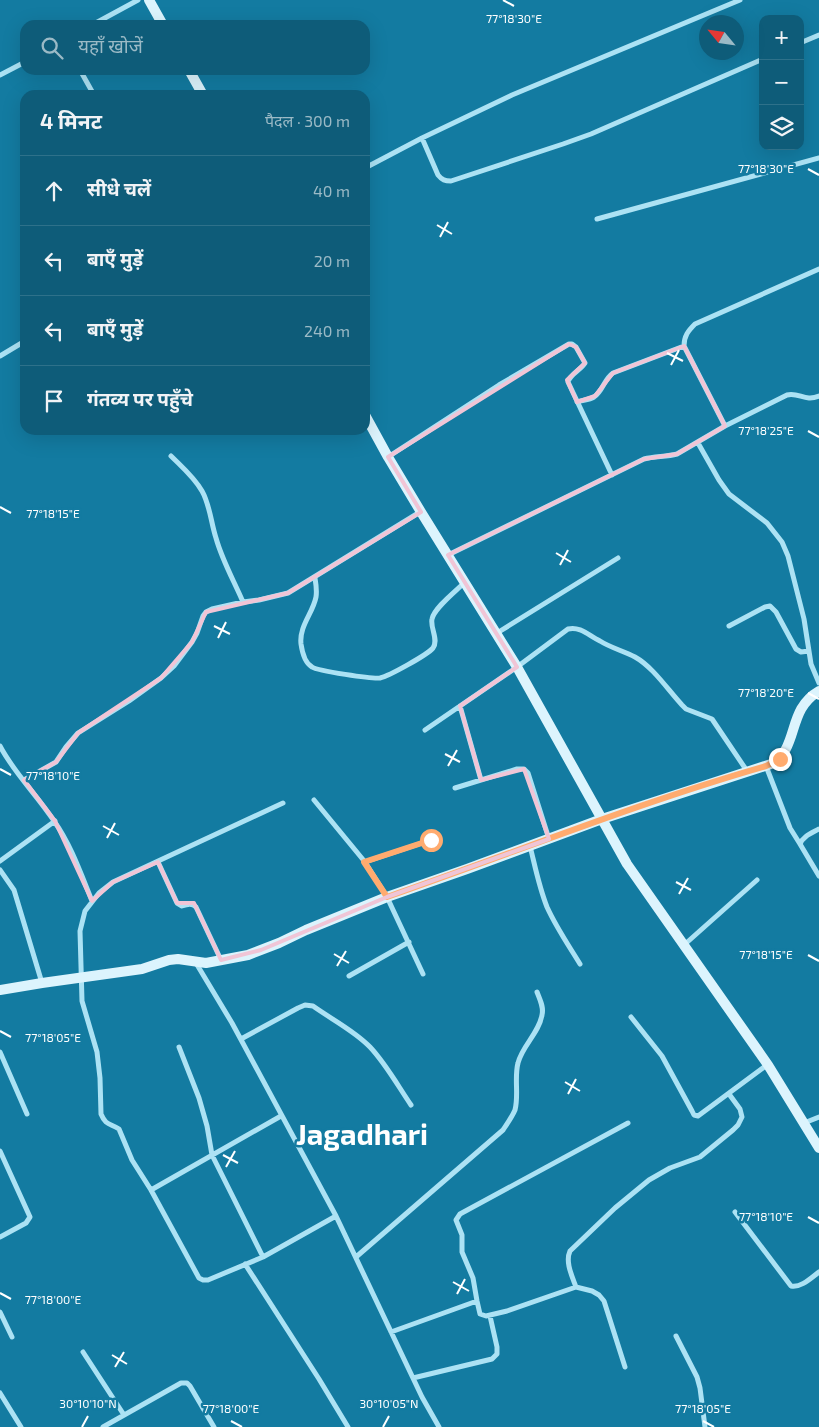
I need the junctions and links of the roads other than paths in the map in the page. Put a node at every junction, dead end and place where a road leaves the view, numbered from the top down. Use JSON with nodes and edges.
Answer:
{"nodes":[{"id":1,"x":138,"y":0,"type":"edge"},
{"id":2,"x":149,"y":0,"type":"edge"},
{"id":3,"x":740,"y":0,"type":"edge"},
{"id":4,"x":101,"y":20,"type":"edge"},
{"id":5,"x":160,"y":20,"type":"edge"},
{"id":6,"x":819,"y":35,"type":"edge"},
{"id":7,"x":804,"y":41,"type":"edge"},
{"id":8,"x":761,"y":60,"type":"edge"},
{"id":9,"x":20,"y":65,"type":"edge"},
{"id":10,"x":0,"y":75,"type":"edge"},
{"id":11,"x":83,"y":75,"type":"edge"},
{"id":12,"x":192,"y":75,"type":"edge"},
{"id":13,"x":91,"y":90,"type":"edge"},
{"id":14,"x":200,"y":90,"type":"edge"},
{"id":15,"x":422,"y":138,"type":"junction"},
{"id":16,"x":819,"y":158,"type":"edge"},
{"id":17,"x":370,"y":165,"type":"edge"},
{"id":18,"x":597,"y":219,"type":"dead end"},
{"id":19,"x":819,"y":269,"type":"edge"},
{"id":20,"x":20,"y":344,"type":"edge"},
{"id":21,"x":684,"y":346,"type":"junction"},
{"id":22,"x":0,"y":356,"type":"edge"},
{"id":23,"x":819,"y":396,"type":"edge"},
{"id":24,"x":577,"y":402,"type":"junction"},
{"id":25,"x":370,"y":424,"type":"edge"},
{"id":26,"x":725,"y":426,"type":"junction"},
{"id":27,"x":698,"y":443,"type":"junction"},
{"id":28,"x":171,"y":456,"type":"dead end"},
{"id":29,"x":388,"y":457,"type":"junction"},
{"id":30,"x":612,"y":475,"type":"junction"},
{"id":31,"x":421,"y":512,"type":"junction"},
{"id":32,"x":448,"y":555,"type":"junction"},
{"id":33,"x":618,"y":558,"type":"dead end"},
{"id":34,"x":315,"y":578,"type":"junction"},
{"id":35,"x":465,"y":582,"type":"junction"},
{"id":36,"x":243,"y":602,"type":"junction"},
{"id":37,"x":729,"y":626,"type":"dead end"},
{"id":38,"x":497,"y":633,"type":"junction"},
{"id":39,"x":809,"y":651,"type":"junction"},
{"id":40,"x":517,"y":667,"type":"junction"},
{"id":41,"x":819,"y":683,"type":"edge"},
{"id":42,"x":819,"y":691,"type":"edge"},
{"id":43,"x":460,"y":706,"type":"junction"},
{"id":44,"x":425,"y":730,"type":"dead end"},
{"id":45,"x":0,"y":746,"type":"edge"},
{"id":46,"x":766,"y":766,"type":"junction"},
{"id":47,"x":747,"y":772,"type":"junction"},
{"id":48,"x":24,"y":780,"type":"junction"},
{"id":49,"x":481,"y":780,"type":"junction"},
{"id":50,"x":455,"y":788,"type":"dead end"},
{"id":51,"x":314,"y":800,"type":"dead end"},
{"id":52,"x":283,"y":803,"type":"dead end"},
{"id":53,"x":602,"y":819,"type":"junction"},
{"id":54,"x":55,"y":821,"type":"junction"},
{"id":55,"x":819,"y":829,"type":"edge"},
{"id":56,"x":549,"y":839,"type":"junction"},
{"id":57,"x":431,"y":840,"type":"dead end"},
{"id":58,"x":800,"y":844,"type":"junction"},
{"id":59,"x":530,"y":846,"type":"junction"},
{"id":60,"x":0,"y":861,"type":"edge"},
{"id":61,"x":158,"y":862,"type":"junction"},
{"id":62,"x":364,"y":862,"type":"junction"},
{"id":63,"x":0,"y":870,"type":"edge"},
{"id":64,"x":819,"y":876,"type":"edge"},
{"id":65,"x":757,"y":880,"type":"dead end"},
{"id":66,"x":387,"y":897,"type":"junction"},
{"id":67,"x":92,"y":901,"type":"junction"},
{"id":68,"x":409,"y":942,"type":"junction"},
{"id":69,"x":684,"y":946,"type":"junction"},
{"id":70,"x":221,"y":960,"type":"junction"},
{"id":71,"x":196,"y":962,"type":"junction"},
{"id":72,"x":580,"y":964,"type":"dead end"},
{"id":73,"x":423,"y":974,"type":"dead end"},
{"id":74,"x":349,"y":976,"type":"dead end"},
{"id":75,"x":81,"y":977,"type":"junction"},
{"id":76,"x":42,"y":983,"type":"junction"},
{"id":77,"x":0,"y":990,"type":"edge"},
{"id":78,"x":537,"y":992,"type":"dead end"},
{"id":79,"x":631,"y":1017,"type":"dead end"},
{"id":80,"x":241,"y":1039,"type":"junction"},
{"id":81,"x":179,"y":1047,"type":"dead end"},
{"id":82,"x":0,"y":1052,"type":"edge"},
{"id":83,"x":768,"y":1064,"type":"junction"},
{"id":84,"x":729,"y":1094,"type":"junction"},
{"id":85,"x":411,"y":1105,"type":"dead end"},
{"id":86,"x":26,"y":1114,"type":"dead end"},
{"id":87,"x":281,"y":1116,"type":"junction"},
{"id":88,"x":819,"y":1117,"type":"edge"},
{"id":89,"x":628,"y":1123,"type":"dead end"},
{"id":90,"x":804,"y":1123,"type":"junction"},
{"id":91,"x":819,"y":1148,"type":"edge"},
{"id":92,"x":0,"y":1151,"type":"edge"},
{"id":93,"x":212,"y":1155,"type":"junction"},
{"id":94,"x":152,"y":1190,"type":"junction"},
{"id":95,"x":735,"y":1212,"type":"dead end"},
{"id":96,"x":336,"y":1216,"type":"junction"},
{"id":97,"x":0,"y":1237,"type":"edge"},
{"id":98,"x":263,"y":1257,"type":"junction"},
{"id":99,"x":356,"y":1257,"type":"junction"},
{"id":100,"x":246,"y":1264,"type":"junction"},
{"id":101,"x":819,"y":1272,"type":"edge"},
{"id":102,"x":576,"y":1287,"type":"junction"},
{"id":103,"x":477,"y":1301,"type":"junction"},
{"id":104,"x":0,"y":1312,"type":"edge"},
{"id":105,"x":490,"y":1316,"type":"junction"},
{"id":106,"x":391,"y":1332,"type":"junction"},
{"id":107,"x":676,"y":1336,"type":"dead end"},
{"id":108,"x":12,"y":1337,"type":"dead end"},
{"id":109,"x":83,"y":1352,"type":"dead end"},
{"id":110,"x":625,"y":1367,"type":"dead end"},
{"id":111,"x":413,"y":1378,"type":"junction"},
{"id":112,"x":0,"y":1393,"type":"edge"},
{"id":113,"x":124,"y":1415,"type":"junction"},
{"id":114,"x":21,"y":1427,"type":"edge"},
{"id":115,"x":103,"y":1427,"type":"edge"},
{"id":116,"x":214,"y":1427,"type":"edge"},
{"id":117,"x":348,"y":1427,"type":"edge"},
{"id":118,"x":439,"y":1427,"type":"edge"},
{"id":119,"x":705,"y":1427,"type":"edge"}],
"edges":[{"from":1,"to":4,"type":"street"},
{"from":2,"to":5,"type":"street"},
{"from":3,"to":15,"type":"street"},
{"from":6,"to":7,"type":"street"},
{"from":8,"to":15,"type":"street"},
{"from":9,"to":10,"type":"street"},
{"from":11,"to":13,"type":"street"},
{"from":12,"to":14,"type":"street"},
{"from":15,"to":17,"type":"street"},
{"from":16,"to":18,"type":"street"},
{"from":19,"to":21,"type":"street"},
{"from":20,"to":22,"type":"street"},
{"from":21,"to":24,"type":"street"},
{"from":21,"to":26,"type":"street"},
{"from":23,"to":26,"type":"street"},
{"from":24,"to":29,"type":"street"},
{"from":24,"to":30,"type":"street"},
{"from":25,"to":29,"type":"street"},
{"from":26,"to":27,"type":"street"},
{"from":27,"to":30,"type":"street"},
{"from":27,"to":39,"type":"street"},
{"from":28,"to":36,"type":"street"},
{"from":29,"to":31,"type":"street"},
{"from":30,"to":32,"type":"street"},
{"from":31,"to":32,"type":"street"},
{"from":31,"to":34,"type":"street"},
{"from":32,"to":35,"type":"street"},
{"from":33,"to":38,"type":"street"},
{"from":34,"to":35,"type":"street"},
{"from":34,"to":36,"type":"street"},
{"from":35,"to":38,"type":"street"},
{"from":36,"to":48,"type":"street"},
{"from":37,"to":39,"type":"street"},
{"from":38,"to":40,"type":"street"},
{"from":39,"to":41,"type":"street"},
{"from":40,"to":43,"type":"street"},
{"from":40,"to":47,"type":"street"},
{"from":40,"to":53,"type":"street"},
{"from":42,"to":46,"type":"street"},
{"from":43,"to":44,"type":"street"},
{"from":43,"to":49,"type":"street"},
{"from":45,"to":48,"type":"street"},
{"from":46,"to":47,"type":"street"},
{"from":46,"to":58,"type":"street"},
{"from":47,"to":53,"type":"street"},
{"from":48,"to":54,"type":"street"},
{"from":49,"to":50,"type":"street"},
{"from":49,"to":56,"type":"street"},
{"from":51,"to":62,"type":"street"},
{"from":52,"to":61,"type":"street"},
{"from":53,"to":56,"type":"street"},
{"from":53,"to":69,"type":"street"},
{"from":54,"to":60,"type":"street"},
{"from":54,"to":67,"type":"street"},
{"from":55,"to":58,"type":"street"},
{"from":56,"to":59,"type":"street"},
{"from":57,"to":62,"type":"street"},
{"from":58,"to":64,"type":"street"},
{"from":59,"to":66,"type":"street"},
{"from":59,"to":72,"type":"street"},
{"from":61,"to":67,"type":"street"},
{"from":61,"to":70,"type":"street"},
{"from":62,"to":66,"type":"street"},
{"from":63,"to":76,"type":"street"},
{"from":65,"to":69,"type":"street"},
{"from":66,"to":68,"type":"street"},
{"from":66,"to":70,"type":"street"},
{"from":67,"to":75,"type":"street"},
{"from":68,"to":73,"type":"street"},
{"from":68,"to":74,"type":"street"},
{"from":69,"to":83,"type":"street"},
{"from":70,"to":71,"type":"street"},
{"from":71,"to":75,"type":"street"},
{"from":71,"to":80,"type":"street"},
{"from":75,"to":76,"type":"street"},
{"from":75,"to":94,"type":"street"},
{"from":76,"to":77,"type":"street"},
{"from":78,"to":99,"type":"street"},
{"from":79,"to":84,"type":"street"},
{"from":80,"to":85,"type":"street"},
{"from":80,"to":87,"type":"street"},
{"from":81,"to":93,"type":"street"},
{"from":82,"to":86,"type":"street"},
{"from":83,"to":84,"type":"street"},
{"from":83,"to":90,"type":"street"},
{"from":84,"to":102,"type":"street"},
{"from":87,"to":93,"type":"street"},
{"from":87,"to":96,"type":"street"},
{"from":88,"to":90,"type":"street"},
{"from":89,"to":103,"type":"street"},
{"from":90,"to":91,"type":"street"},
{"from":92,"to":97,"type":"street"},
{"from":93,"to":94,"type":"street"},
{"from":93,"to":98,"type":"street"},
{"from":94,"to":100,"type":"street"},
{"from":95,"to":101,"type":"street"},
{"from":96,"to":98,"type":"street"},
{"from":96,"to":99,"type":"street"},
{"from":98,"to":100,"type":"street"},
{"from":99,"to":106,"type":"street"},
{"from":100,"to":117,"type":"street"},
{"from":102,"to":105,"type":"street"},
{"from":102,"to":110,"type":"street"},
{"from":103,"to":105,"type":"street"},
{"from":103,"to":106,"type":"street"},
{"from":104,"to":108,"type":"street"},
{"from":105,"to":111,"type":"street"},
{"from":106,"to":111,"type":"street"},
{"from":107,"to":119,"type":"street"},
{"from":109,"to":113,"type":"street"},
{"from":111,"to":118,"type":"street"},
{"from":112,"to":114,"type":"street"},
{"from":113,"to":115,"type":"street"},
{"from":113,"to":116,"type":"street"}]}
